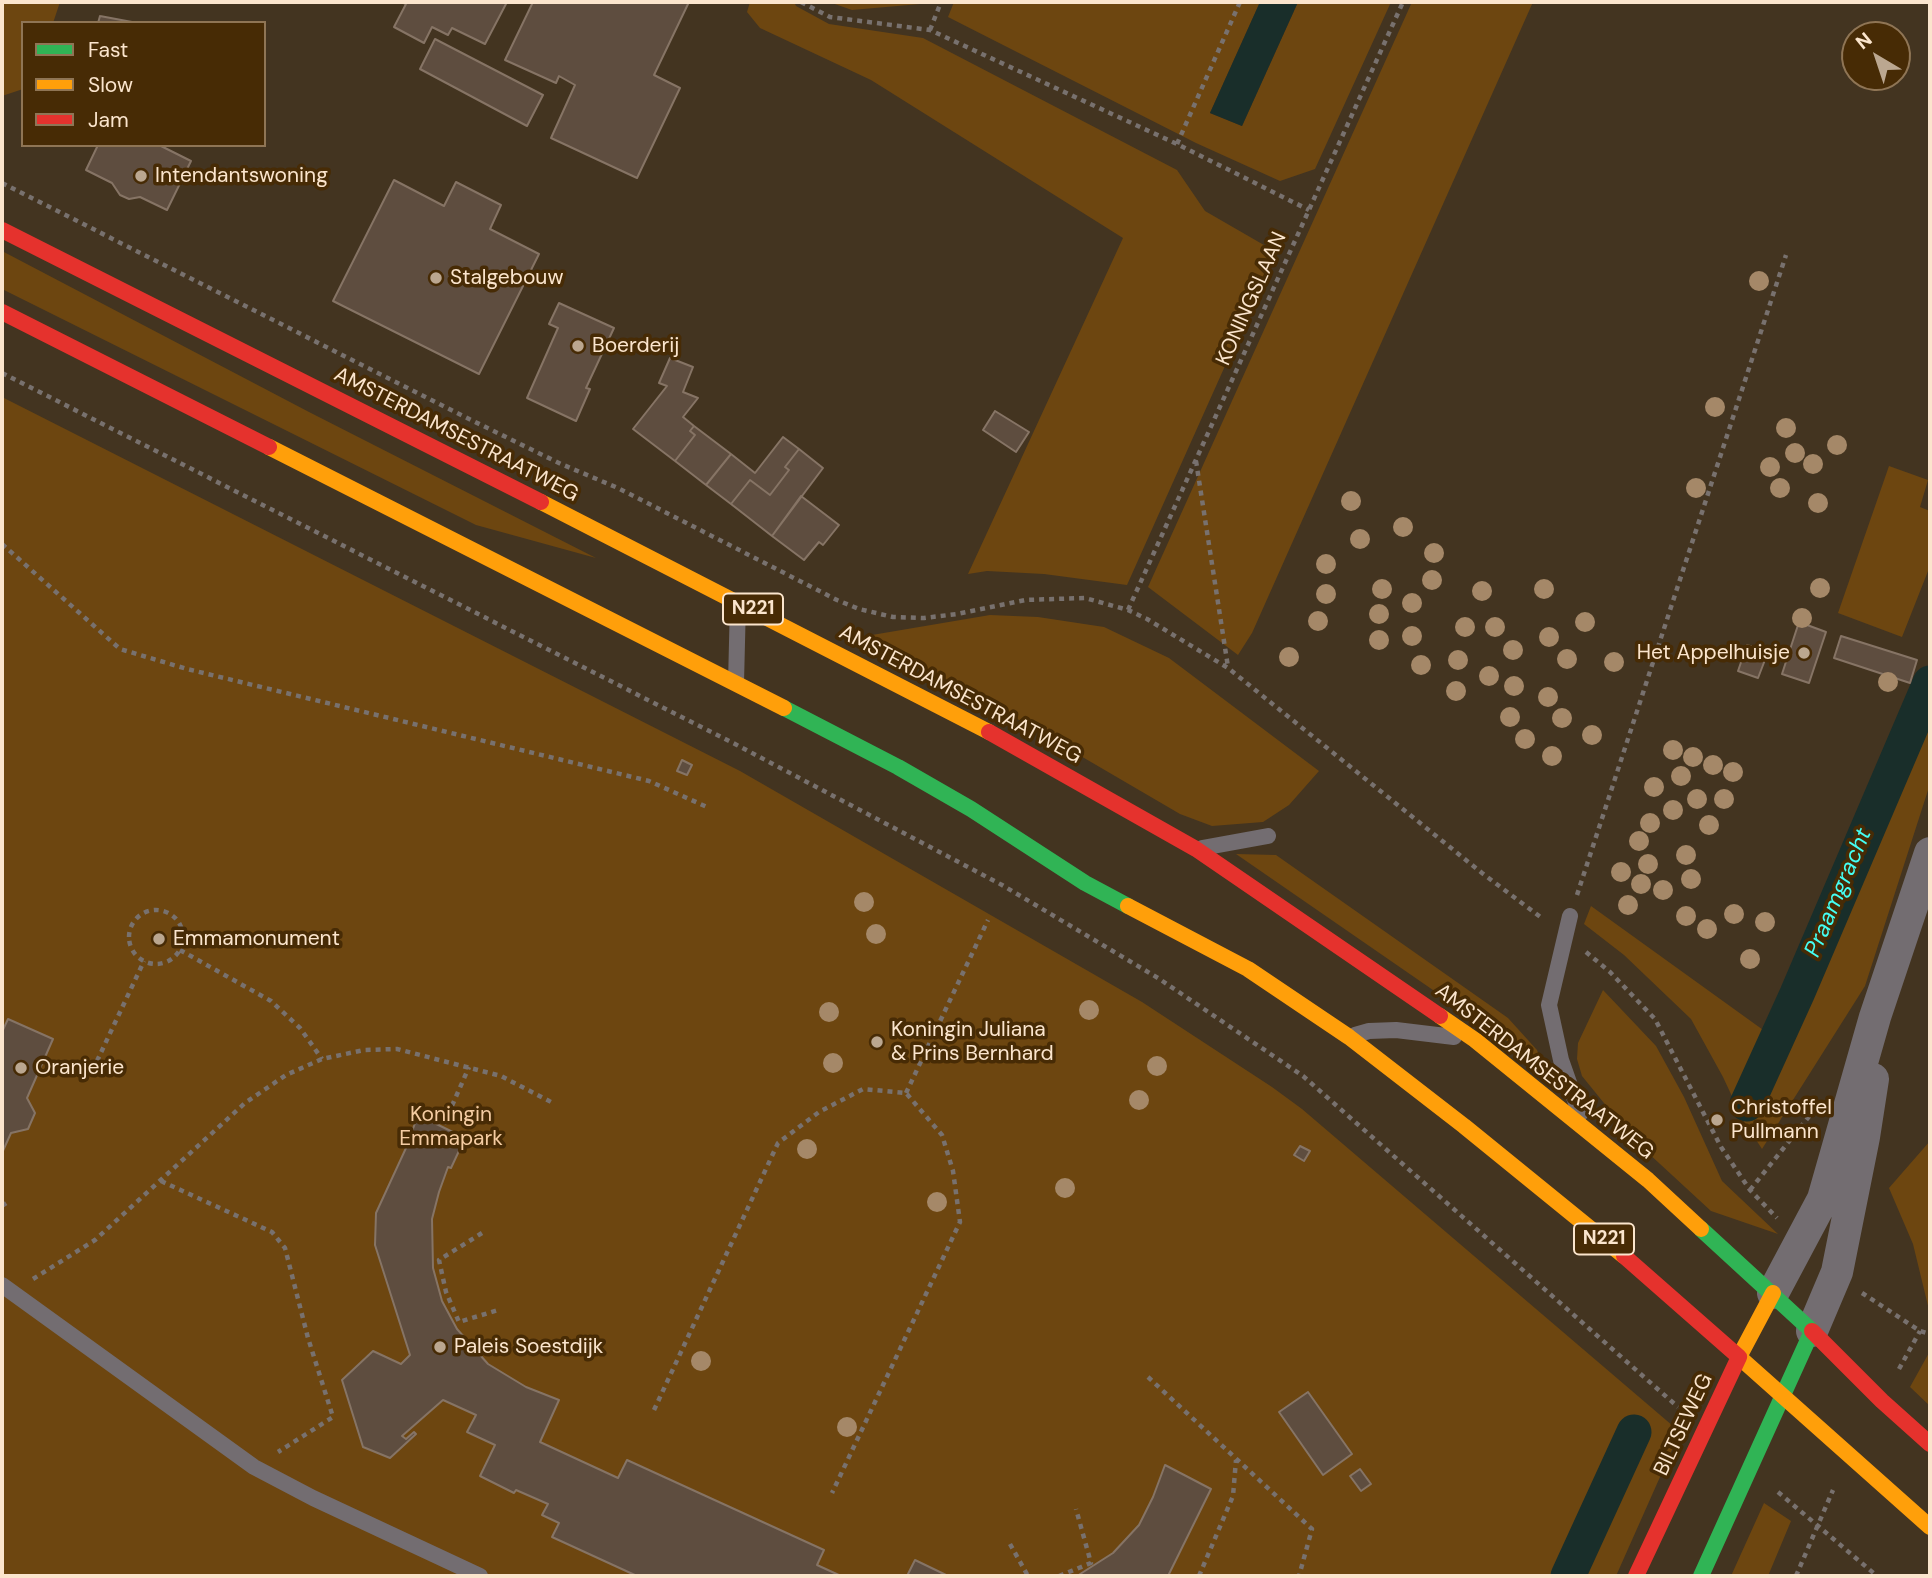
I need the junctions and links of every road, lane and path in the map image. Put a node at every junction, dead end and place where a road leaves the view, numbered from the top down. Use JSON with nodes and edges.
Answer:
{"nodes":[{"id":1,"x":801,"y":2,"type":"edge"},
{"id":2,"x":941,"y":2,"type":"edge"},
{"id":3,"x":1240,"y":2,"type":"edge"},
{"id":4,"x":1403,"y":2,"type":"edge"},
{"id":5,"x":930,"y":30,"type":"junction"},
{"id":6,"x":1177,"y":144,"type":"junction"},
{"id":7,"x":2,"y":183,"type":"edge"},
{"id":8,"x":1310,"y":210,"type":"junction"},
{"id":9,"x":2,"y":230,"type":"edge"},
{"id":10,"x":1786,"y":255,"type":"dead end"},
{"id":11,"x":2,"y":312,"type":"edge"},
{"id":12,"x":2,"y":373,"type":"edge"},
{"id":13,"x":1196,"y":460,"type":"junction"},
{"id":14,"x":2,"y":544,"type":"edge"},
{"id":15,"x":738,"y":602,"type":"junction"},
{"id":16,"x":1228,"y":668,"type":"dead end"},
{"id":17,"x":736,"y":683,"type":"junction"},
{"id":18,"x":707,"y":807,"type":"dead end"},
{"id":19,"x":1268,"y":836,"type":"dead end"},
{"id":20,"x":1196,"y":849,"type":"junction"},
{"id":21,"x":1930,"y":853,"type":"edge"},
{"id":22,"x":1570,"y":916,"type":"joint"},
{"id":23,"x":988,"y":920,"type":"dead end"},
{"id":24,"x":180,"y":950,"type":"junction"},
{"id":25,"x":144,"y":961,"type":"junction"},
{"id":26,"x":1875,"y":1017,"type":"junction"},
{"id":27,"x":1349,"y":1037,"type":"junction"},
{"id":28,"x":1475,"y":1040,"type":"junction"},
{"id":29,"x":322,"y":1059,"type":"junction"},
{"id":30,"x":97,"y":1061,"type":"dead end"},
{"id":31,"x":469,"y":1067,"type":"junction"},
{"id":32,"x":906,"y":1093,"type":"junction"},
{"id":33,"x":553,"y":1103,"type":"dead end"},
{"id":34,"x":444,"y":1124,"type":"dead end"},
{"id":35,"x":1586,"y":1129,"type":"junction"},
{"id":36,"x":161,"y":1181,"type":"junction"},
{"id":37,"x":8,"y":1202,"type":"dead end"},
{"id":38,"x":2,"y":1206,"type":"edge"},
{"id":39,"x":482,"y":1233,"type":"dead end"},
{"id":40,"x":7,"y":1289,"type":"edge"},
{"id":41,"x":1773,"y":1293,"type":"junction"},
{"id":42,"x":498,"y":1310,"type":"dead end"},
{"id":43,"x":1812,"y":1331,"type":"junction"},
{"id":44,"x":1920,"y":1331,"type":"dead end"},
{"id":45,"x":1930,"y":1334,"type":"edge"},
{"id":46,"x":1739,"y":1357,"type":"junction"},
{"id":47,"x":1148,"y":1377,"type":"dead end"},
{"id":48,"x":1783,"y":1398,"type":"junction"},
{"id":49,"x":654,"y":1410,"type":"dead end"},
{"id":50,"x":1705,"y":1430,"type":"junction"},
{"id":51,"x":1930,"y":1444,"type":"edge"},
{"id":52,"x":1236,"y":1459,"type":"junction"},
{"id":53,"x":254,"y":1467,"type":"junction"},
{"id":54,"x":1750,"y":1468,"type":"junction"},
{"id":55,"x":832,"y":1493,"type":"dead end"},
{"id":56,"x":1076,"y":1509,"type":"dead end"},
{"id":57,"x":1818,"y":1527,"type":"junction"},
{"id":58,"x":1930,"y":1527,"type":"edge"},
{"id":59,"x":1010,"y":1544,"type":"dead end"},
{"id":60,"x":480,"y":1576,"type":"edge"},
{"id":61,"x":1028,"y":1576,"type":"edge"},
{"id":62,"x":1059,"y":1576,"type":"edge"},
{"id":63,"x":1199,"y":1576,"type":"edge"},
{"id":64,"x":1299,"y":1576,"type":"edge"},
{"id":65,"x":1636,"y":1576,"type":"edge"},
{"id":66,"x":1701,"y":1576,"type":"edge"},
{"id":67,"x":1796,"y":1576,"type":"edge"},
{"id":68,"x":1877,"y":1576,"type":"edge"}],
"edges":[{"from":1,"to":5,"type":"path"},
{"from":2,"to":5,"type":"path"},
{"from":3,"to":6,"type":"path"},
{"from":4,"to":8,"type":"path","name":"KONINGSLAAN"},
{"from":5,"to":6,"type":"path"},
{"from":6,"to":8,"type":"path"},
{"from":7,"to":13,"type":"path","name":"KONINGSLAAN"},
{"from":8,"to":13,"type":"path","name":"KONINGSLAAN"},
{"from":9,"to":15,"type":"main road","name":"AMSTERDAMSESTRAATWEG","number":"N221"},
{"from":10,"to":22,"type":"path"},
{"from":11,"to":17,"type":"main road","number":"N221"},
{"from":12,"to":50,"type":"path"},
{"from":13,"to":16,"type":"path"},
{"from":14,"to":18,"type":"path"},
{"from":15,"to":17,"type":"lane"},
{"from":15,"to":20,"type":"main road","name":"AMSTERDAMSESTRAATWEG","number":"N221"},
{"from":17,"to":27,"type":"main road","number":"N221"},
{"from":19,"to":20,"type":"lane"},
{"from":20,"to":28,"type":"main road","name":"AMSTERDAMSESTRAATWEG","number":"N221"},
{"from":21,"to":26,"type":"street"},
{"from":22,"to":35,"type":"lane"},
{"from":23,"to":32,"type":"path"},
{"from":24,"to":25,"type":"path"},
{"from":24,"to":25,"type":"path"},
{"from":24,"to":29,"type":"path"},
{"from":25,"to":30,"type":"path"},
{"from":26,"to":41,"type":"street"},
{"from":26,"to":43,"type":"street"},
{"from":27,"to":28,"type":"lane"},
{"from":27,"to":46,"type":"main road","number":"N221"},
{"from":28,"to":35,"type":"main road","name":"AMSTERDAMSESTRAATWEG","number":"N221"},
{"from":29,"to":31,"type":"path"},
{"from":29,"to":36,"type":"path"},
{"from":31,"to":33,"type":"path"},
{"from":31,"to":34,"type":"path"},
{"from":32,"to":49,"type":"path"},
{"from":32,"to":55,"type":"path"},
{"from":35,"to":41,"type":"main road","name":"AMSTERDAMSESTRAATWEG","number":"N221"},
{"from":36,"to":40,"type":"path"},
{"from":36,"to":53,"type":"path"},
{"from":37,"to":38,"type":"path"},
{"from":39,"to":42,"type":"path"},
{"from":40,"to":53,"type":"lane"},
{"from":41,"to":43,"type":"main road","name":"AMSTERDAMSESTRAATWEG","number":"N221"},
{"from":41,"to":46,"type":"main road","name":"BILTSEWEG"},
{"from":43,"to":48,"type":"main road"},
{"from":43,"to":51,"type":"main road","name":"AMSTERDAMSESTRAATWEG"},
{"from":44,"to":45,"type":"path"},
{"from":46,"to":48,"type":"main road","number":"N221"},
{"from":46,"to":50,"type":"main road","name":"BILTSEWEG"},
{"from":47,"to":52,"type":"path"},
{"from":48,"to":54,"type":"main road"},
{"from":48,"to":58,"type":"main road"},
{"from":50,"to":65,"type":"main road","name":"BILTSEWEG"},
{"from":52,"to":63,"type":"path"},
{"from":52,"to":64,"type":"path"},
{"from":53,"to":60,"type":"lane"},
{"from":54,"to":57,"type":"path"},
{"from":54,"to":66,"type":"main road"},
{"from":56,"to":62,"type":"path"},
{"from":57,"to":67,"type":"path"},
{"from":57,"to":68,"type":"path"},
{"from":59,"to":61,"type":"path"}]}
